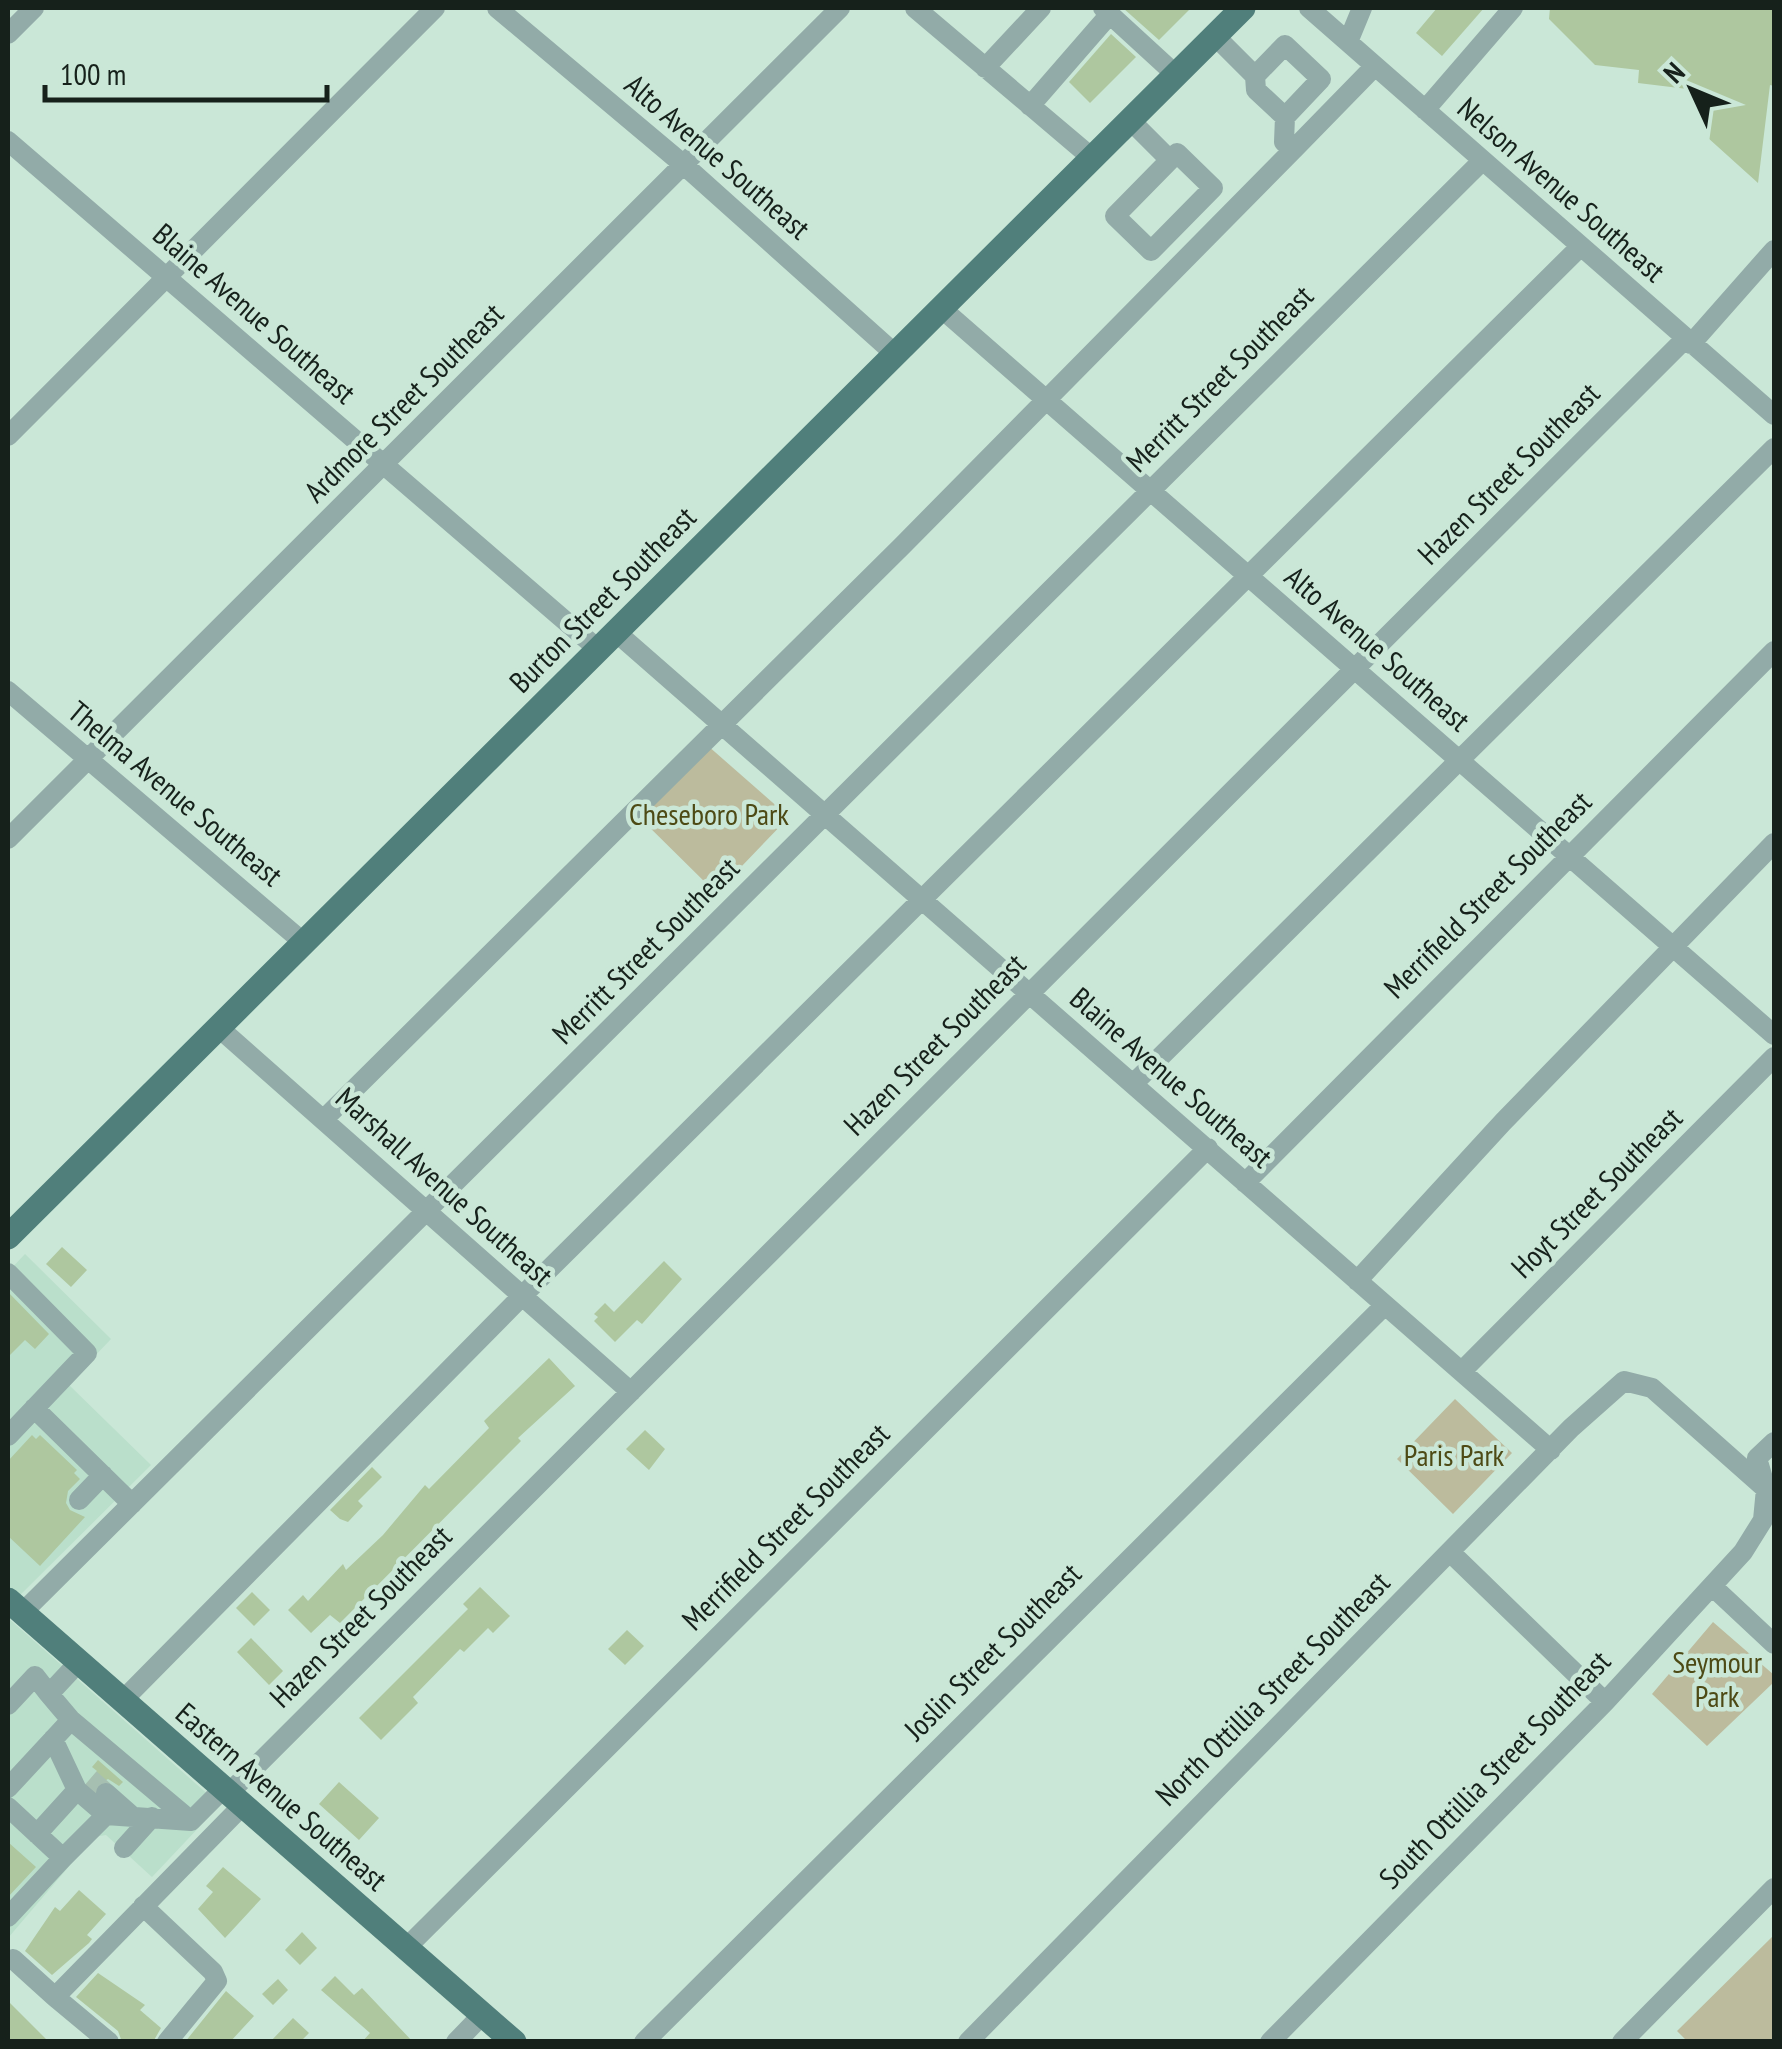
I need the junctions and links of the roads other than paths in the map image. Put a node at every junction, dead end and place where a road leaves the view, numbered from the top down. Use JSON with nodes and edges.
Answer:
{"nodes":[{"id":1,"x":34,"y":8,"type":"edge"},
{"id":2,"x":435,"y":8,"type":"edge"},
{"id":3,"x":497,"y":8,"type":"edge"},
{"id":4,"x":840,"y":8,"type":"edge"},
{"id":5,"x":915,"y":8,"type":"edge"},
{"id":6,"x":1042,"y":8,"type":"edge"},
{"id":7,"x":1242,"y":8,"type":"edge"},
{"id":8,"x":1309,"y":8,"type":"edge"},
{"id":9,"x":1362,"y":8,"type":"edge"},
{"id":10,"x":1513,"y":8,"type":"edge"},
{"id":11,"x":1107,"y":11,"type":"edge"},
{"id":12,"x":8,"y":34,"type":"edge"},
{"id":13,"x":1214,"y":36,"type":"junction"},
{"id":14,"x":1348,"y":42,"type":"junction"},
{"id":15,"x":1375,"y":66,"type":"junction"},
{"id":16,"x":985,"y":68,"type":"junction"},
{"id":17,"x":1175,"y":74,"type":"junction"},
{"id":18,"x":1255,"y":76,"type":"junction"},
{"id":19,"x":1030,"y":106,"type":"junction"},
{"id":20,"x":1425,"y":110,"type":"junction"},
{"id":21,"x":1285,"y":117,"type":"junction"},
{"id":22,"x":1129,"y":120,"type":"junction"},
{"id":23,"x":8,"y":141,"type":"edge"},
{"id":24,"x":1293,"y":150,"type":"junction"},
{"id":25,"x":1091,"y":158,"type":"junction"},
{"id":26,"x":1170,"y":160,"type":"junction"},
{"id":27,"x":1482,"y":161,"type":"junction"},
{"id":28,"x":684,"y":165,"type":"junction"},
{"id":29,"x":1580,"y":248,"type":"junction"},
{"id":30,"x":1774,"y":250,"type":"edge"},
{"id":31,"x":1757,"y":275,"type":"junction"},
{"id":32,"x":163,"y":276,"type":"junction"},
{"id":33,"x":1774,"y":290,"type":"edge"},
{"id":34,"x":941,"y":308,"type":"junction"},
{"id":35,"x":1688,"y":342,"type":"junction"},
{"id":36,"x":895,"y":354,"type":"junction"},
{"id":37,"x":1045,"y":400,"type":"junction"},
{"id":38,"x":1774,"y":415,"type":"edge"},
{"id":39,"x":8,"y":436,"type":"edge"},
{"id":40,"x":1774,"y":448,"type":"edge"},
{"id":41,"x":385,"y":465,"type":"junction"},
{"id":42,"x":1149,"y":491,"type":"junction"},
{"id":43,"x":1248,"y":577,"type":"junction"},
{"id":44,"x":608,"y":642,"type":"junction"},
{"id":45,"x":1774,"y":651,"type":"edge"},
{"id":46,"x":1356,"y":670,"type":"junction"},
{"id":47,"x":8,"y":691,"type":"edge"},
{"id":48,"x":721,"y":724,"type":"junction"},
{"id":49,"x":88,"y":759,"type":"junction"},
{"id":50,"x":1460,"y":761,"type":"junction"},
{"id":51,"x":824,"y":816,"type":"junction"},
{"id":52,"x":8,"y":839,"type":"edge"},
{"id":53,"x":1774,"y":843,"type":"edge"},
{"id":54,"x":1568,"y":856,"type":"junction"},
{"id":55,"x":922,"y":902,"type":"junction"},
{"id":56,"x":303,"y":942,"type":"junction"},
{"id":57,"x":1672,"y":946,"type":"junction"},
{"id":58,"x":1028,"y":994,"type":"junction"},
{"id":59,"x":218,"y":1027,"type":"junction"},
{"id":60,"x":1774,"y":1035,"type":"edge"},
{"id":61,"x":1774,"y":1057,"type":"edge"},
{"id":62,"x":1133,"y":1084,"type":"junction"},
{"id":63,"x":323,"y":1120,"type":"junction"},
{"id":64,"x":1208,"y":1148,"type":"junction"},
{"id":65,"x":1245,"y":1182,"type":"junction"},
{"id":66,"x":426,"y":1211,"type":"junction"},
{"id":67,"x":8,"y":1237,"type":"edge"},
{"id":68,"x":8,"y":1274,"type":"edge"},
{"id":69,"x":1358,"y":1282,"type":"junction"},
{"id":70,"x":522,"y":1296,"type":"junction"},
{"id":71,"x":1385,"y":1306,"type":"junction"},
{"id":72,"x":1462,"y":1371,"type":"junction"},
{"id":73,"x":631,"y":1392,"type":"junction"},
{"id":74,"x":34,"y":1408,"type":"junction"},
{"id":75,"x":9,"y":1431,"type":"edge"},
{"id":76,"x":1774,"y":1442,"type":"edge"},
{"id":77,"x":1551,"y":1450,"type":"junction"},
{"id":78,"x":103,"y":1476,"type":"junction"},
{"id":79,"x":1766,"y":1489,"type":"junction"},
{"id":80,"x":79,"y":1500,"type":"dead end"},
{"id":81,"x":132,"y":1504,"type":"junction"},
{"id":82,"x":1450,"y":1552,"type":"junction"},
{"id":83,"x":1712,"y":1586,"type":"junction"},
{"id":84,"x":15,"y":1606,"type":"edge"},
{"id":85,"x":1774,"y":1644,"type":"edge"},
{"id":86,"x":78,"y":1663,"type":"junction"},
{"id":87,"x":49,"y":1694,"type":"junction"},
{"id":88,"x":122,"y":1702,"type":"junction"},
{"id":89,"x":1605,"y":1702,"type":"junction"},
{"id":90,"x":8,"y":1705,"type":"edge"},
{"id":91,"x":72,"y":1720,"type":"junction"},
{"id":92,"x":58,"y":1747,"type":"junction"},
{"id":93,"x":91,"y":1787,"type":"junction"},
{"id":94,"x":8,"y":1788,"type":"edge"},
{"id":95,"x":230,"y":1797,"type":"junction"},
{"id":96,"x":8,"y":1807,"type":"edge"},
{"id":97,"x":106,"y":1816,"type":"junction"},
{"id":98,"x":142,"y":1817,"type":"junction"},
{"id":99,"x":191,"y":1820,"type":"junction"},
{"id":100,"x":37,"y":1834,"type":"junction"},
{"id":101,"x":124,"y":1848,"type":"dead end"},
{"id":102,"x":64,"y":1858,"type":"junction"},
{"id":103,"x":1774,"y":1888,"type":"edge"},
{"id":104,"x":143,"y":1906,"type":"junction"},
{"id":105,"x":8,"y":1917,"type":"edge"},
{"id":106,"x":406,"y":1948,"type":"junction"},
{"id":107,"x":13,"y":1959,"type":"dead end"},
{"id":108,"x":56,"y":1997,"type":"junction"},
{"id":109,"x":483,"y":2014,"type":"junction"},
{"id":110,"x":108,"y":2042,"type":"edge"},
{"id":111,"x":167,"y":2042,"type":"edge"},
{"id":112,"x":456,"y":2042,"type":"edge"},
{"id":113,"x":514,"y":2042,"type":"edge"},
{"id":114,"x":644,"y":2042,"type":"edge"},
{"id":115,"x":968,"y":2042,"type":"edge"},
{"id":116,"x":1270,"y":2042,"type":"edge"},
{"id":117,"x":1622,"y":2042,"type":"edge"}],
"edges":[{"from":1,"to":12,"type":"street"},
{"from":2,"to":32,"type":"street"},
{"from":3,"to":28,"type":"street","name":"Alto Avenue Southeast"},
{"from":4,"to":28,"type":"street","name":"Ardmore Street Southeast"},
{"from":5,"to":16,"type":"street"},
{"from":6,"to":16,"type":"street"},
{"from":7,"to":13,"type":"main road","name":"Burton Street Southeast"},
{"from":8,"to":14,"type":"street","name":"Nelson Avenue Southeast"},
{"from":9,"to":14,"type":"street"},
{"from":10,"to":20,"type":"street"},
{"from":11,"to":17,"type":"street"},
{"from":11,"to":19,"type":"street"},
{"from":13,"to":17,"type":"main road","name":"Burton Street Southeast"},
{"from":13,"to":18,"type":"street"},
{"from":14,"to":15,"type":"street","name":"Nelson Avenue Southeast"},
{"from":15,"to":20,"type":"street","name":"Nelson Avenue Southeast"},
{"from":15,"to":24,"type":"street"},
{"from":16,"to":19,"type":"street"},
{"from":17,"to":22,"type":"main road","name":"Burton Street Southeast"},
{"from":18,"to":21,"type":"street"},
{"from":18,"to":21,"type":"street"},
{"from":19,"to":25,"type":"street"},
{"from":20,"to":27,"type":"street","name":"Nelson Avenue Southeast"},
{"from":21,"to":24,"type":"street"},
{"from":22,"to":25,"type":"main road","name":"Burton Street Southeast"},
{"from":22,"to":26,"type":"street"},
{"from":23,"to":32,"type":"street","name":"Blaine Avenue Southeast"},
{"from":24,"to":37,"type":"street"},
{"from":25,"to":34,"type":"main road","name":"Burton Street Southeast"},
{"from":26,"to":26,"type":"street"},
{"from":27,"to":29,"type":"street","name":"Nelson Avenue Southeast"},
{"from":27,"to":42,"type":"street","name":"Merritt Street Southeast"},
{"from":28,"to":36,"type":"street","name":"Alto Avenue Southeast"},
{"from":28,"to":41,"type":"street","name":"Ardmore Street Southeast"},
{"from":29,"to":35,"type":"street","name":"Nelson Avenue Southeast"},
{"from":29,"to":43,"type":"street"},
{"from":30,"to":31,"type":"street","name":"Hazen Street Southeast"},
{"from":31,"to":33,"type":"street"},
{"from":31,"to":35,"type":"street","name":"Hazen Street Southeast"},
{"from":32,"to":39,"type":"street"},
{"from":32,"to":41,"type":"street","name":"Blaine Avenue Southeast"},
{"from":34,"to":36,"type":"main road","name":"Burton Street Southeast"},
{"from":34,"to":37,"type":"street","name":"Alto Avenue Southeast"},
{"from":35,"to":38,"type":"street","name":"Nelson Avenue Southeast"},
{"from":35,"to":46,"type":"street","name":"Hazen Street Southeast"},
{"from":36,"to":44,"type":"main road","name":"Burton Street Southeast"},
{"from":37,"to":42,"type":"street","name":"Alto Avenue Southeast"},
{"from":37,"to":48,"type":"street"},
{"from":40,"to":50,"type":"street"},
{"from":41,"to":44,"type":"street","name":"Blaine Avenue Southeast"},
{"from":41,"to":49,"type":"street","name":"Ardmore Street Southeast"},
{"from":42,"to":43,"type":"street","name":"Alto Avenue Southeast"},
{"from":42,"to":51,"type":"street","name":"Merritt Street Southeast"},
{"from":43,"to":46,"type":"street","name":"Alto Avenue Southeast"},
{"from":43,"to":55,"type":"street"},
{"from":44,"to":48,"type":"street","name":"Blaine Avenue Southeast"},
{"from":44,"to":56,"type":"main road","name":"Burton Street Southeast"},
{"from":45,"to":54,"type":"street","name":"Merrifield Street Southeast"},
{"from":46,"to":50,"type":"street","name":"Alto Avenue Southeast"},
{"from":46,"to":58,"type":"street","name":"Hazen Street Southeast"},
{"from":47,"to":49,"type":"street","name":"Thelma Avenue Southeast"},
{"from":48,"to":51,"type":"street","name":"Blaine Avenue Southeast"},
{"from":48,"to":63,"type":"street"},
{"from":49,"to":52,"type":"street","name":"Ardmore Street Southeast"},
{"from":49,"to":56,"type":"street","name":"Thelma Avenue Southeast"},
{"from":50,"to":54,"type":"street","name":"Alto Avenue Southeast"},
{"from":50,"to":62,"type":"street"},
{"from":51,"to":55,"type":"street","name":"Blaine Avenue Southeast"},
{"from":51,"to":66,"type":"street","name":"Merritt Street Southeast"},
{"from":53,"to":57,"type":"street"},
{"from":54,"to":57,"type":"street","name":"Alto Avenue Southeast"},
{"from":54,"to":65,"type":"street","name":"Merrifield Street Southeast"},
{"from":55,"to":58,"type":"street","name":"Blaine Avenue Southeast"},
{"from":55,"to":70,"type":"street"},
{"from":56,"to":59,"type":"main road","name":"Burton Street Southeast"},
{"from":57,"to":60,"type":"street","name":"Alto Avenue Southeast"},
{"from":57,"to":69,"type":"street"},
{"from":58,"to":62,"type":"street","name":"Blaine Avenue Southeast"},
{"from":58,"to":73,"type":"street","name":"Hazen Street Southeast"},
{"from":59,"to":63,"type":"street","name":"Marshall Avenue Southeast"},
{"from":59,"to":67,"type":"main road","name":"Burton Street Southeast"},
{"from":61,"to":72,"type":"street","name":"Hoyt Street Southeast"},
{"from":62,"to":64,"type":"street","name":"Blaine Avenue Southeast"},
{"from":63,"to":66,"type":"street","name":"Marshall Avenue Southeast"},
{"from":64,"to":65,"type":"street","name":"Blaine Avenue Southeast"},
{"from":64,"to":106,"type":"street","name":"Merrifield Street Southeast"},
{"from":65,"to":69,"type":"street","name":"Blaine Avenue Southeast"},
{"from":66,"to":70,"type":"street","name":"Marshall Avenue Southeast"},
{"from":66,"to":81,"type":"street","name":"Merritt Street Southeast"},
{"from":68,"to":74,"type":"street"},
{"from":69,"to":71,"type":"street","name":"Blaine Avenue Southeast"},
{"from":70,"to":73,"type":"street","name":"Marshall Avenue Southeast"},
{"from":70,"to":88,"type":"street"},
{"from":71,"to":72,"type":"street","name":"Blaine Avenue Southeast"},
{"from":71,"to":114,"type":"street","name":"Joslin Street Southeast"},
{"from":72,"to":77,"type":"street","name":"Blaine Avenue Southeast"},
{"from":73,"to":95,"type":"street","name":"Hazen Street Southeast"},
{"from":74,"to":75,"type":"street"},
{"from":74,"to":78,"type":"street"},
{"from":76,"to":79,"type":"street"},
{"from":77,"to":79,"type":"street","name":"North Ottillia Street Southeast"},
{"from":77,"to":82,"type":"street","name":"North Ottillia Street Southeast"},
{"from":78,"to":80,"type":"street"},
{"from":78,"to":81,"type":"street"},
{"from":79,"to":83,"type":"street","name":"South Ottillia Street Southeast"},
{"from":81,"to":84,"type":"street","name":"Merritt Street Southeast"},
{"from":82,"to":89,"type":"street"},
{"from":82,"to":115,"type":"street","name":"North Ottillia Street Southeast"},
{"from":83,"to":85,"type":"street"},
{"from":83,"to":89,"type":"street","name":"South Ottillia Street Southeast"},
{"from":84,"to":86,"type":"main road","name":"Eastern Avenue Southeast"},
{"from":86,"to":87,"type":"street"},
{"from":86,"to":88,"type":"main road","name":"Eastern Avenue Southeast"},
{"from":87,"to":90,"type":"street"},
{"from":87,"to":91,"type":"street"},
{"from":88,"to":95,"type":"main road","name":"Eastern Avenue Southeast"},
{"from":89,"to":116,"type":"street","name":"South Ottillia Street Southeast"},
{"from":91,"to":92,"type":"street"},
{"from":91,"to":99,"type":"street"},
{"from":92,"to":93,"type":"street"},
{"from":92,"to":94,"type":"street"},
{"from":93,"to":97,"type":"street"},
{"from":93,"to":98,"type":"street"},
{"from":93,"to":100,"type":"street"},
{"from":95,"to":99,"type":"street"},
{"from":95,"to":104,"type":"street"},
{"from":95,"to":106,"type":"main road","name":"Eastern Avenue Southeast"},
{"from":96,"to":100,"type":"street"},
{"from":97,"to":98,"type":"street"},
{"from":97,"to":102,"type":"street"},
{"from":98,"to":99,"type":"street"},
{"from":98,"to":101,"type":"street"},
{"from":100,"to":102,"type":"street"},
{"from":102,"to":105,"type":"street"},
{"from":103,"to":117,"type":"street"},
{"from":104,"to":108,"type":"street"},
{"from":104,"to":111,"type":"street"},
{"from":106,"to":109,"type":"main road","name":"Eastern Avenue Southeast"},
{"from":107,"to":108,"type":"street"},
{"from":108,"to":110,"type":"street"},
{"from":109,"to":112,"type":"street"},
{"from":109,"to":113,"type":"main road","name":"Eastern Avenue Southeast"}]}
